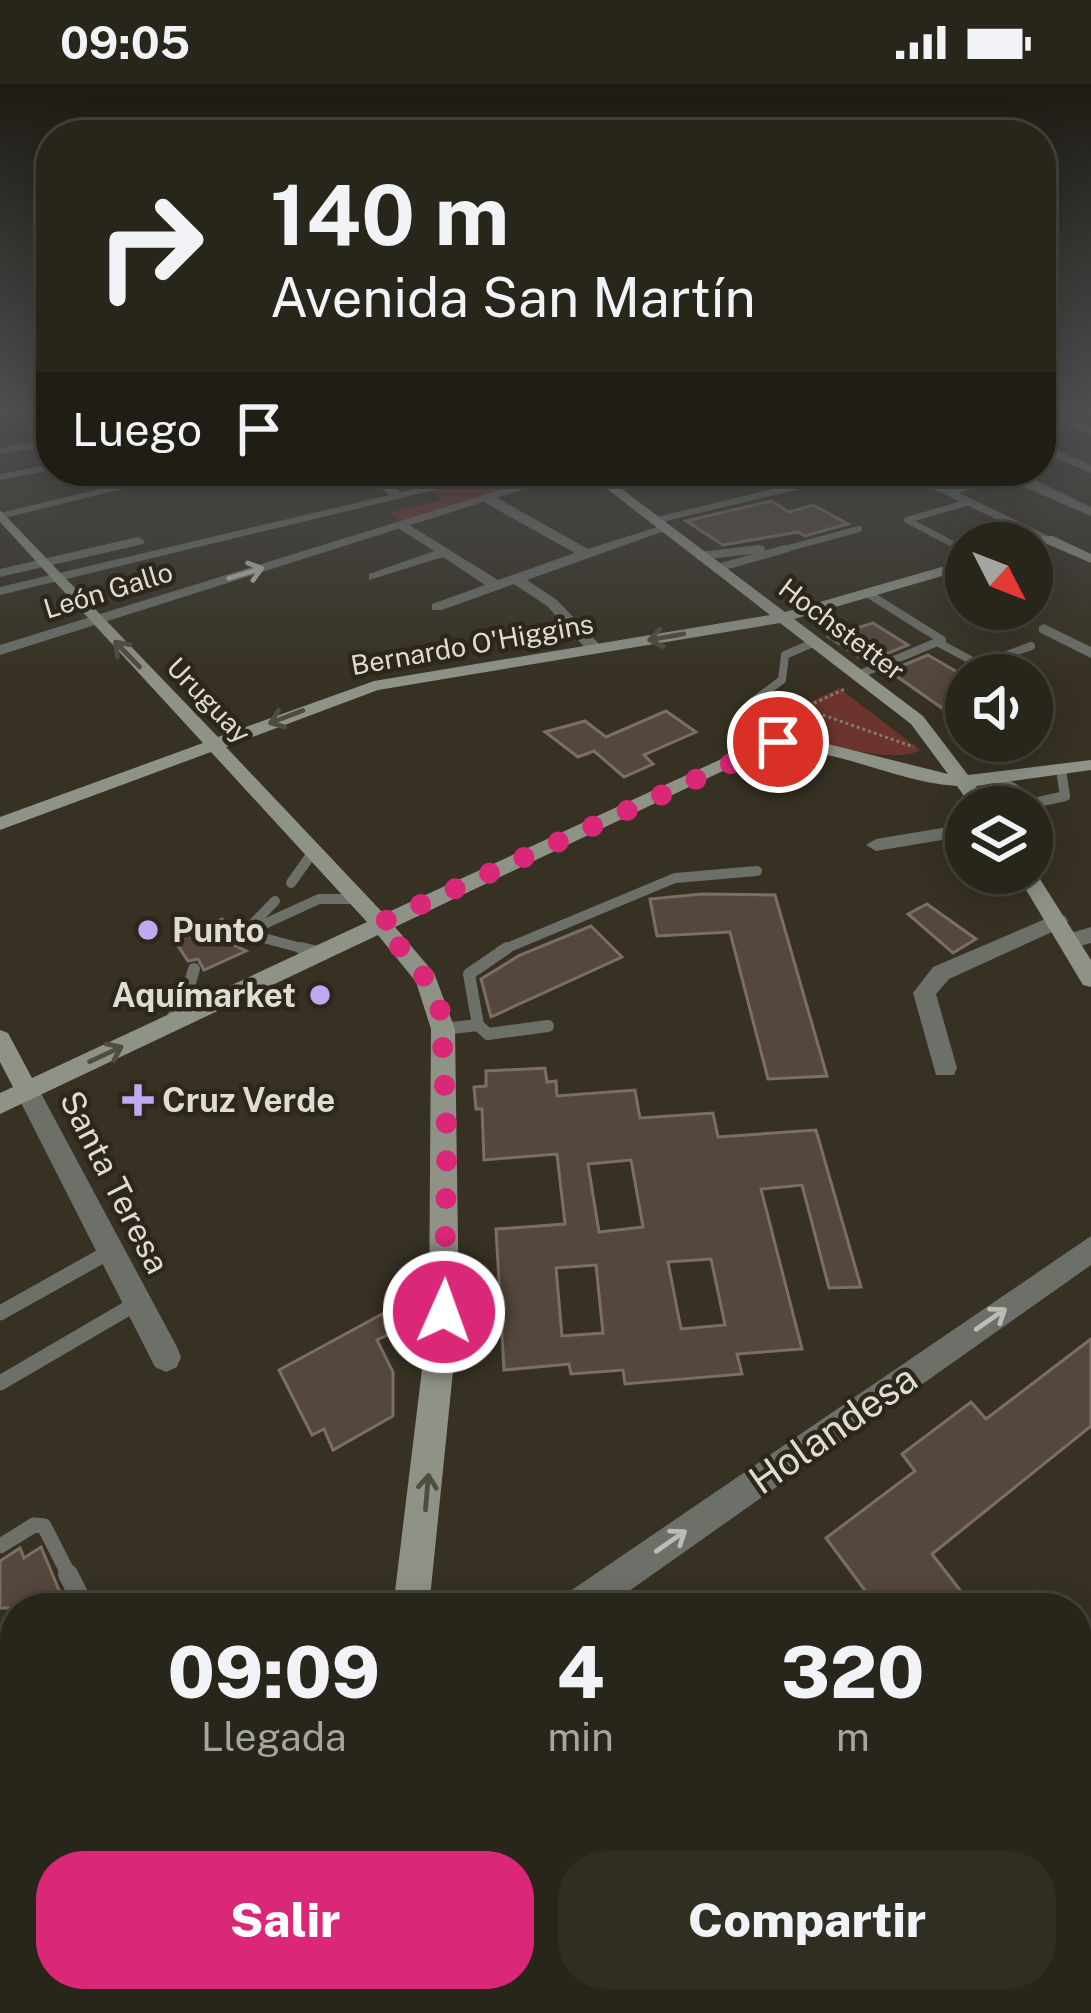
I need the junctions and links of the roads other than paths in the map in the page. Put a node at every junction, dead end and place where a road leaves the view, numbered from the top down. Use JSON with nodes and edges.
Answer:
{"nodes":[{"id":1,"x":65,"y":500,"type":"edge"},
{"id":2,"x":312,"y":500,"type":"edge"},
{"id":3,"x":382,"y":500,"type":"edge"},
{"id":4,"x":480,"y":500,"type":"edge"},
{"id":5,"x":491,"y":500,"type":"edge"},
{"id":6,"x":627,"y":500,"type":"edge"},
{"id":7,"x":749,"y":500,"type":"edge"},
{"id":8,"x":965,"y":500,"type":"edge"},
{"id":9,"x":969,"y":502,"type":"junction"},
{"id":10,"x":1,"y":515,"type":"edge"},
{"id":11,"x":1004,"y":522,"type":"edge"},
{"id":12,"x":403,"y":524,"type":"junction"},
{"id":13,"x":658,"y":524,"type":"junction"},
{"id":14,"x":859,"y":529,"type":"dead end"},
{"id":15,"x":945,"y":539,"type":"edge"},
{"id":16,"x":1053,"y":546,"type":"edge"},
{"id":17,"x":788,"y":549,"type":"junction"},
{"id":18,"x":445,"y":552,"type":"junction"},
{"id":19,"x":587,"y":554,"type":"junction"},
{"id":20,"x":700,"y":556,"type":"junction"},
{"id":21,"x":1091,"y":559,"type":"edge"},
{"id":22,"x":42,"y":563,"type":"junction"},
{"id":23,"x":717,"y":568,"type":"junction"},
{"id":24,"x":945,"y":569,"type":"edge"},
{"id":25,"x":0,"y":573,"type":"edge"},
{"id":26,"x":57,"y":577,"type":"junction"},
{"id":27,"x":374,"y":577,"type":"dead end"},
{"id":28,"x":516,"y":579,"type":"junction"},
{"id":29,"x":497,"y":586,"type":"junction"},
{"id":30,"x":0,"y":591,"type":"edge"},
{"id":31,"x":867,"y":593,"type":"junction"},
{"id":32,"x":436,"y":607,"type":"dead end"},
{"id":33,"x":782,"y":618,"type":"junction"},
{"id":34,"x":94,"y":620,"type":"junction"},
{"id":35,"x":1046,"y":630,"type":"edge"},
{"id":36,"x":814,"y":642,"type":"junction"},
{"id":37,"x":939,"y":643,"type":"junction"},
{"id":38,"x":1031,"y":646,"type":"dead end"},
{"id":39,"x":595,"y":649,"type":"junction"},
{"id":40,"x":0,"y":650,"type":"edge"},
{"id":41,"x":1091,"y":653,"type":"edge"},
{"id":42,"x":855,"y":680,"type":"junction"},
{"id":43,"x":769,"y":734,"type":"junction"},
{"id":44,"x":214,"y":744,"type":"junction"},
{"id":45,"x":938,"y":756,"type":"junction"},
{"id":46,"x":872,"y":762,"type":"junction"},
{"id":47,"x":1091,"y":765,"type":"edge"},
{"id":48,"x":1061,"y":770,"type":"junction"},
{"id":49,"x":997,"y":778,"type":"junction"},
{"id":50,"x":964,"y":782,"type":"junction"},
{"id":51,"x":967,"y":786,"type":"edge"},
{"id":52,"x":1010,"y":786,"type":"edge"},
{"id":53,"x":1053,"y":799,"type":"edge"},
{"id":54,"x":0,"y":824,"type":"edge"},
{"id":55,"x":945,"y":834,"type":"edge"},
{"id":56,"x":876,"y":845,"type":"dead end"},
{"id":57,"x":314,"y":852,"type":"junction"},
{"id":58,"x":757,"y":872,"type":"dead end"},
{"id":59,"x":291,"y":883,"type":"dead end"},
{"id":60,"x":1042,"y":894,"type":"edge"},
{"id":61,"x":358,"y":899,"type":"junction"},
{"id":62,"x":275,"y":901,"type":"dead end"},
{"id":63,"x":380,"y":923,"type":"junction"},
{"id":64,"x":1072,"y":932,"type":"edge"},
{"id":65,"x":240,"y":935,"type":"junction"},
{"id":66,"x":319,"y":952,"type":"junction"},
{"id":67,"x":194,"y":968,"type":"dead end"},
{"id":68,"x":1091,"y":979,"type":"edge"},
{"id":69,"x":168,"y":1024,"type":"junction"},
{"id":70,"x":478,"y":1025,"type":"junction"},
{"id":71,"x":548,"y":1026,"type":"dead end"},
{"id":72,"x":443,"y":1029,"type":"junction"},
{"id":73,"x":0,"y":1040,"type":"edge"},
{"id":74,"x":945,"y":1068,"type":"dead end"},
{"id":75,"x":27,"y":1091,"type":"junction"},
{"id":76,"x":0,"y":1104,"type":"edge"},
{"id":77,"x":1091,"y":1249,"type":"edge"},
{"id":78,"x":110,"y":1252,"type":"junction"},
{"id":79,"x":137,"y":1303,"type":"junction"},
{"id":80,"x":0,"y":1312,"type":"edge"},
{"id":81,"x":166,"y":1357,"type":"dead end"},
{"id":82,"x":0,"y":1383,"type":"edge"},
{"id":83,"x":0,"y":1546,"type":"edge"},
{"id":84,"x":78,"y":1593,"type":"edge"},
{"id":85,"x":413,"y":1593,"type":"edge"},
{"id":86,"x":597,"y":1593,"type":"edge"}],
"edges":[{"from":1,"to":10,"type":"street"},
{"from":2,"to":22,"type":"street"},
{"from":3,"to":26,"type":"street"},
{"from":4,"to":12,"type":"street","name":"León Gallo"},
{"from":5,"to":19,"type":"street"},
{"from":6,"to":13,"type":"main road","name":"Hochstetter"},
{"from":7,"to":13,"type":"lane"},
{"from":8,"to":9,"type":"street"},
{"from":9,"to":11,"type":"street"},
{"from":9,"to":15,"type":"lane"},
{"from":10,"to":22,"type":"main road","name":"Uruguay"},
{"from":12,"to":18,"type":"street"},
{"from":34,"to":12,"type":"street","name":"León Gallo","one_way":true},
{"from":13,"to":19,"type":"street"},
{"from":13,"to":20,"type":"main road","name":"Hochstetter"},
{"from":14,"to":17,"type":"lane"},
{"from":16,"to":21,"type":"main road"},
{"from":17,"to":20,"type":"lane"},
{"from":17,"to":23,"type":"lane"},
{"from":18,"to":27,"type":"street"},
{"from":18,"to":29,"type":"street"},
{"from":19,"to":28,"type":"street"},
{"from":20,"to":23,"type":"main road","name":"Hochstetter"},
{"from":22,"to":25,"type":"street"},
{"from":22,"to":26,"type":"main road","name":"Uruguay"},
{"from":23,"to":33,"type":"main road","name":"Hochstetter"},
{"from":24,"to":31,"type":"main road","name":"Bernardo O'Higgins"},
{"from":26,"to":30,"type":"street"},
{"from":26,"to":34,"type":"main road","name":"Uruguay"},
{"from":28,"to":29,"type":"street"},
{"from":28,"to":39,"type":"street"},
{"from":29,"to":32,"type":"street"},
{"from":31,"to":33,"type":"main road","name":"Bernardo O'Higgins"},
{"from":31,"to":37,"type":"lane"},
{"from":33,"to":36,"type":"main road","name":"Hochstetter"},
{"from":33,"to":39,"type":"main road","name":"Bernardo O'Higgins","one_way":true},
{"from":34,"to":40,"type":"street","name":"León Gallo"},
{"from":44,"to":34,"type":"main road","name":"Uruguay","one_way":true},
{"from":35,"to":41,"type":"street"},
{"from":36,"to":42,"type":"main road","name":"Hochstetter"},
{"from":36,"to":43,"type":"lane"},
{"from":37,"to":38,"type":"lane"},
{"from":37,"to":42,"type":"lane"},
{"from":39,"to":44,"type":"main road","name":"Bernardo O'Higgins","one_way":true},
{"from":42,"to":45,"type":"main road","name":"Hochstetter"},
{"from":43,"to":46,"type":"main road"},
{"from":43,"to":63,"type":"main road"},
{"from":44,"to":54,"type":"main road","name":"Bernardo O'Higgins"},
{"from":44,"to":57,"type":"main road","name":"Uruguay"},
{"from":45,"to":46,"type":"main road"},
{"from":45,"to":50,"type":"main road","name":"Hochstetter"},
{"from":46,"to":50,"type":"main road"},
{"from":47,"to":48,"type":"main road"},
{"from":48,"to":49,"type":"main road"},
{"from":48,"to":53,"type":"lane"},
{"from":49,"to":50,"type":"main road"},
{"from":49,"to":52,"type":"lane"},
{"from":50,"to":51,"type":"main road","name":"Hochstetter"},
{"from":55,"to":56,"type":"street"},
{"from":57,"to":59,"type":"lane"},
{"from":57,"to":61,"type":"main road","name":"Uruguay"},
{"from":58,"to":70,"type":"lane"},
{"from":60,"to":64,"type":"main road"},
{"from":61,"to":63,"type":"main road","name":"Uruguay"},
{"from":61,"to":65,"type":"lane"},
{"from":62,"to":65,"type":"lane"},
{"from":63,"to":66,"type":"main road"},
{"from":63,"to":72,"type":"main road","name":"Uruguay"},
{"from":64,"to":68,"type":"main road"},
{"from":64,"to":74,"type":"street"},
{"from":65,"to":66,"type":"lane"},
{"from":66,"to":69,"type":"main road"},
{"from":67,"to":69,"type":"lane"},
{"from":75,"to":69,"type":"main road","one_way":true},
{"from":70,"to":71,"type":"lane"},
{"from":70,"to":72,"type":"lane"},
{"from":85,"to":72,"type":"main road","one_way":true},
{"from":73,"to":75,"type":"main road","name":"Santa Teresa"},
{"from":75,"to":76,"type":"main road"},
{"from":75,"to":78,"type":"street","name":"Santa Teresa"},
{"from":86,"to":77,"type":"street","name":"Holandesa","one_way":true},
{"from":78,"to":79,"type":"street","name":"Santa Teresa"},
{"from":78,"to":80,"type":"lane"},
{"from":79,"to":81,"type":"street","name":"Santa Teresa"},
{"from":79,"to":82,"type":"lane"},
{"from":83,"to":84,"type":"lane"}]}
